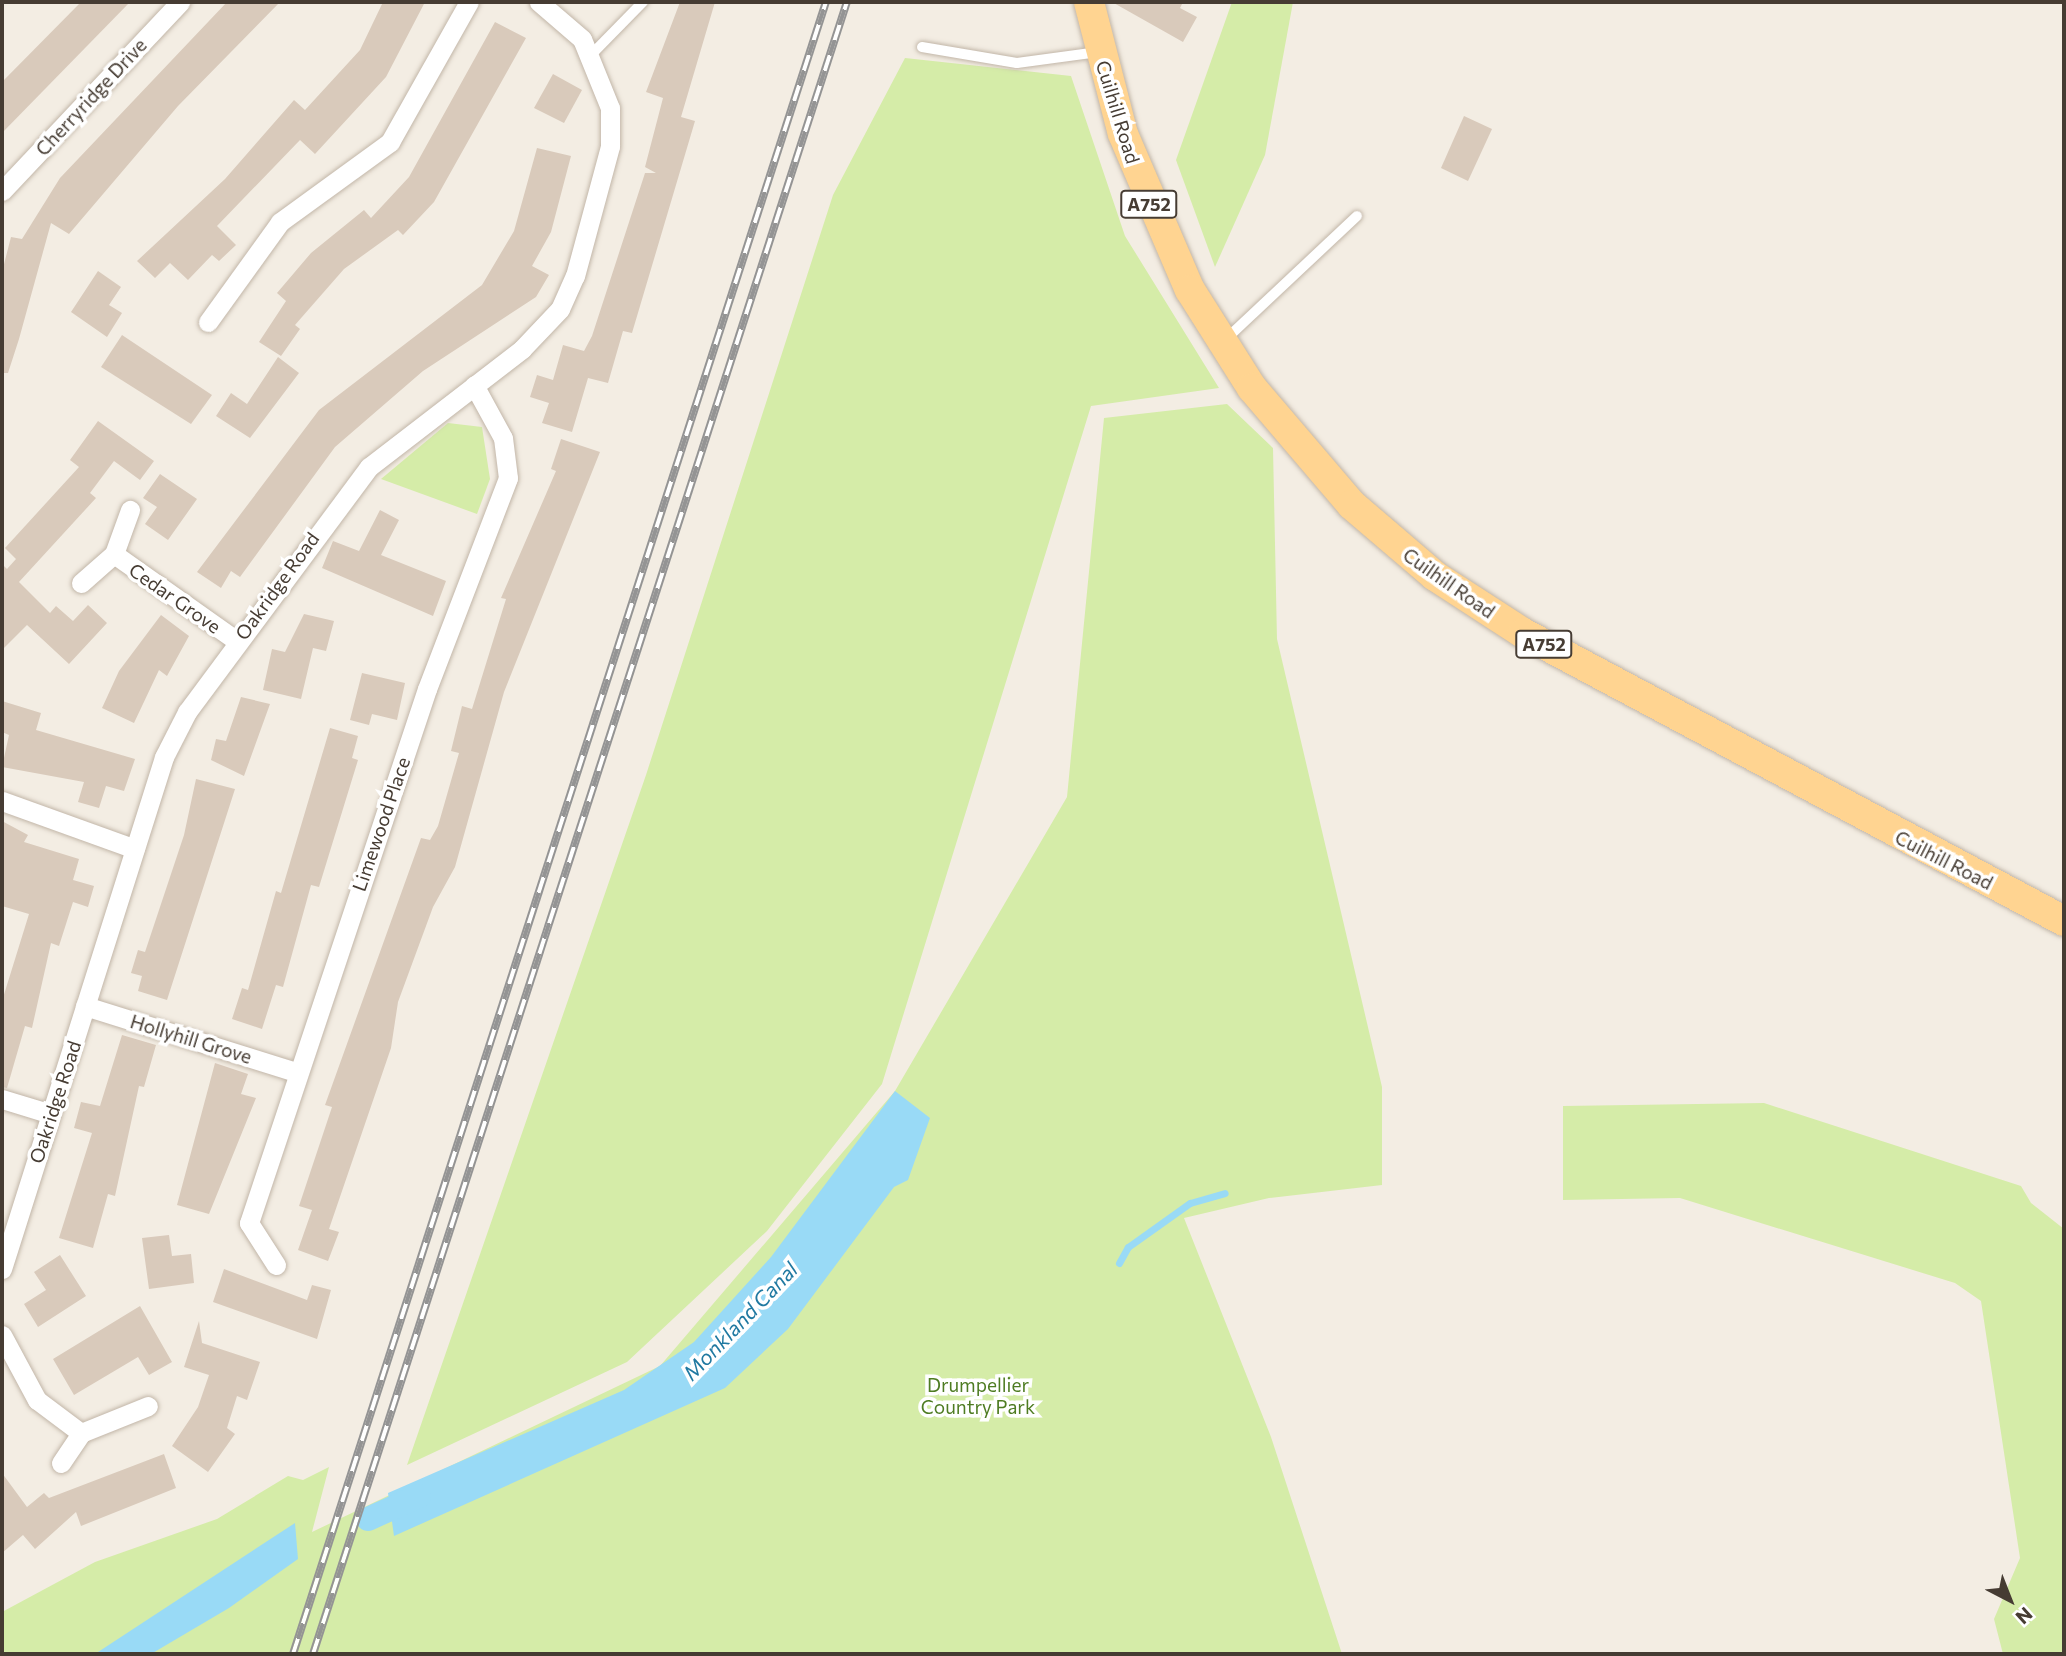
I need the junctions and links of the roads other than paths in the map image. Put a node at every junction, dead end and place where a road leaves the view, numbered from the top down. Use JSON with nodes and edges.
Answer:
{"nodes":[{"id":1,"x":180,"y":2,"type":"edge"},
{"id":2,"x":468,"y":2,"type":"edge"},
{"id":3,"x":539,"y":2,"type":"edge"},
{"id":4,"x":643,"y":2,"type":"edge"},
{"id":5,"x":1089,"y":2,"type":"edge"},
{"id":6,"x":922,"y":47,"type":"dead end"},
{"id":7,"x":1099,"y":52,"type":"junction"},
{"id":8,"x":592,"y":54,"type":"junction"},
{"id":9,"x":2,"y":191,"type":"edge"},
{"id":10,"x":1357,"y":216,"type":"dead end"},
{"id":11,"x":208,"y":322,"type":"dead end"},
{"id":12,"x":1222,"y":343,"type":"junction"},
{"id":13,"x":474,"y":386,"type":"junction"},
{"id":14,"x":130,"y":510,"type":"dead end"},
{"id":15,"x":114,"y":554,"type":"junction"},
{"id":16,"x":81,"y":583,"type":"dead end"},
{"id":17,"x":237,"y":641,"type":"junction"},
{"id":18,"x":2,"y":801,"type":"edge"},
{"id":19,"x":135,"y":849,"type":"junction"},
{"id":20,"x":2064,"y":921,"type":"edge"},
{"id":21,"x":85,"y":1006,"type":"junction"},
{"id":22,"x":296,"y":1072,"type":"junction"},
{"id":23,"x":2,"y":1099,"type":"edge"},
{"id":24,"x":51,"y":1114,"type":"junction"},
{"id":25,"x":276,"y":1265,"type":"dead end"},
{"id":26,"x":2,"y":1269,"type":"edge"},
{"id":27,"x":2,"y":1335,"type":"edge"},
{"id":28,"x":148,"y":1406,"type":"dead end"},
{"id":29,"x":81,"y":1433,"type":"junction"},
{"id":30,"x":61,"y":1464,"type":"dead end"}],
"edges":[{"from":1,"to":9,"type":"street","name":"Cherryridge Drive"},
{"from":2,"to":11,"type":"street"},
{"from":3,"to":8,"type":"street","name":"Oakridge Road"},
{"from":4,"to":8,"type":"lane"},
{"from":5,"to":7,"type":"main road","name":"Cuilhill Road","number":"A752"},
{"from":6,"to":7,"type":"lane"},
{"from":7,"to":12,"type":"main road","name":"Cuilhill Road","number":"A752"},
{"from":8,"to":13,"type":"street","name":"Oakridge Road"},
{"from":10,"to":12,"type":"lane"},
{"from":12,"to":20,"type":"main road","name":"Cuilhill Road","number":"A752"},
{"from":13,"to":17,"type":"street","name":"Oakridge Road"},
{"from":13,"to":22,"type":"street","name":"Limewood Place"},
{"from":14,"to":15,"type":"street","name":"Cedar Grove"},
{"from":15,"to":16,"type":"street","name":"Cedar Grove"},
{"from":15,"to":17,"type":"street","name":"Cedar Grove"},
{"from":17,"to":19,"type":"street","name":"Oakridge Road"},
{"from":18,"to":19,"type":"street"},
{"from":19,"to":21,"type":"street","name":"Oakridge Road"},
{"from":21,"to":22,"type":"street","name":"Hollyhill Grove"},
{"from":21,"to":24,"type":"street","name":"Oakridge Road"},
{"from":22,"to":25,"type":"street","name":"Limewood Place"},
{"from":23,"to":24,"type":"street"},
{"from":24,"to":26,"type":"street","name":"Oakridge Road"},
{"from":27,"to":29,"type":"street"},
{"from":28,"to":29,"type":"street"},
{"from":29,"to":30,"type":"street"}]}
